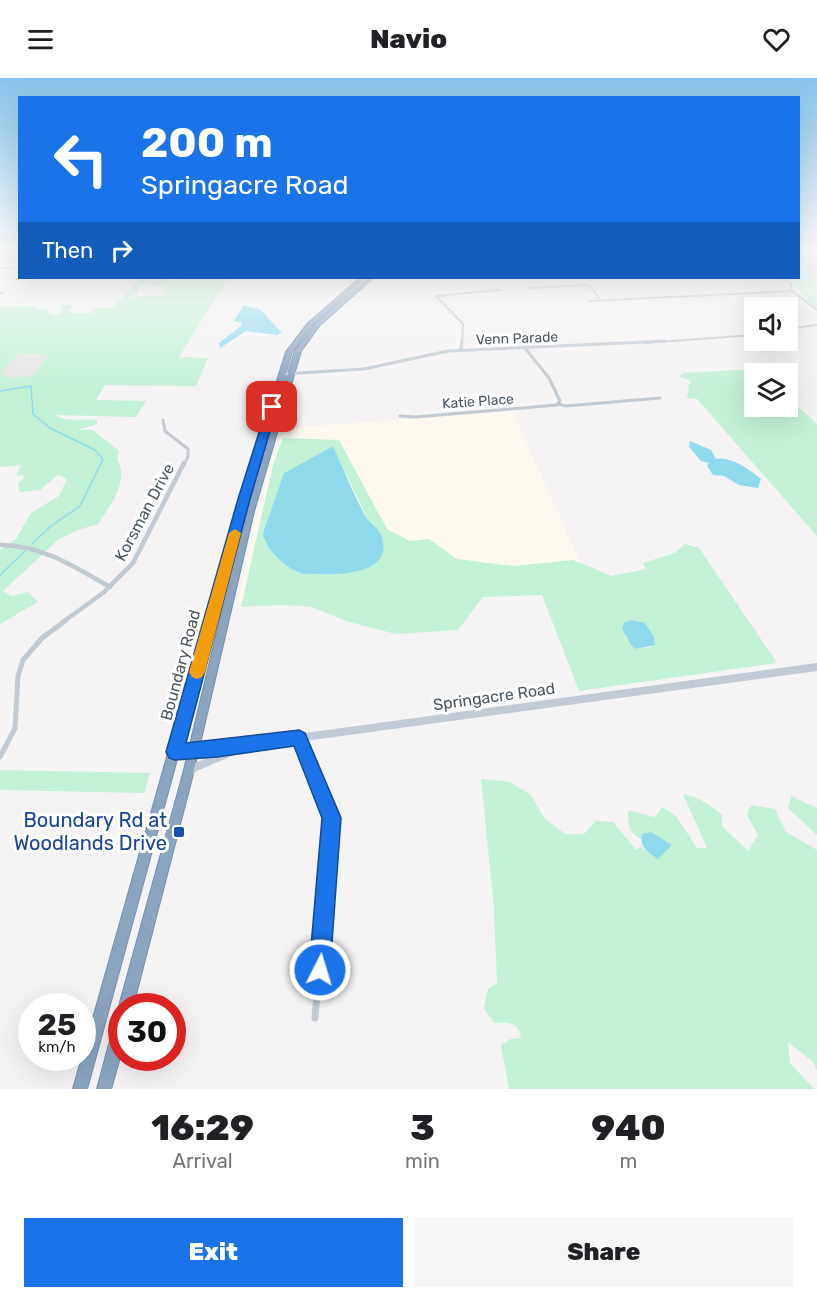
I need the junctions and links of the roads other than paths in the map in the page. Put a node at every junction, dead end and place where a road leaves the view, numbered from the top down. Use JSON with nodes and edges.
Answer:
{"nodes":[{"id":1,"x":343,"y":295,"type":"edge"},
{"id":2,"x":352,"y":295,"type":"edge"},
{"id":3,"x":445,"y":295,"type":"edge"},
{"id":4,"x":597,"y":295,"type":"edge"},
{"id":5,"x":713,"y":295,"type":"edge"},
{"id":6,"x":799,"y":295,"type":"edge"},
{"id":7,"x":602,"y":301,"type":"junction"},
{"id":8,"x":589,"y":302,"type":"dead end"},
{"id":9,"x":817,"y":310,"type":"edge"},
{"id":10,"x":817,"y":324,"type":"edge"},
{"id":11,"x":798,"y":327,"type":"edge"},
{"id":12,"x":744,"y":336,"type":"edge"},
{"id":13,"x":525,"y":348,"type":"junction"},
{"id":14,"x":461,"y":350,"type":"junction"},
{"id":15,"x":287,"y":374,"type":"junction"},
{"id":16,"x":660,"y":398,"type":"dead end"},
{"id":17,"x":557,"y":404,"type":"junction"},
{"id":18,"x":400,"y":416,"type":"dead end"},
{"id":19,"x":163,"y":420,"type":"dead end"},
{"id":20,"x":0,"y":545,"type":"edge"},
{"id":21,"x":110,"y":586,"type":"junction"},
{"id":22,"x":817,"y":667,"type":"edge"},
{"id":23,"x":299,"y":738,"type":"junction"},
{"id":24,"x":249,"y":744,"type":"junction"},
{"id":25,"x":194,"y":751,"type":"junction"},
{"id":26,"x":175,"y":752,"type":"junction"},
{"id":27,"x":0,"y":757,"type":"edge"},
{"id":28,"x":188,"y":774,"type":"junction"},
{"id":29,"x":129,"y":993,"type":"edge"},
{"id":30,"x":315,"y":1018,"type":"dead end"},
{"id":31,"x":109,"y":1071,"type":"edge"},
{"id":32,"x":80,"y":1089,"type":"edge"},
{"id":33,"x":104,"y":1089,"type":"edge"}],
"edges":[{"from":1,"to":15,"type":"highway","name":"Boundary Road"},
{"from":2,"to":15,"type":"highway","name":"Boundary Road"},
{"from":3,"to":14,"type":"street"},
{"from":4,"to":7,"type":"street"},
{"from":5,"to":7,"type":"street"},
{"from":6,"to":9,"type":"street"},
{"from":7,"to":8,"type":"street"},
{"from":10,"to":11,"type":"street"},
{"from":12,"to":13,"type":"street","name":"Venn Parade"},
{"from":13,"to":14,"type":"street","name":"Venn Parade"},
{"from":13,"to":17,"type":"street"},
{"from":14,"to":15,"type":"street","name":"Venn Parade"},
{"from":15,"to":25,"type":"highway","name":"Boundary Road"},
{"from":15,"to":26,"type":"highway","name":"Boundary Road"},
{"from":16,"to":17,"type":"street","name":"Katie Place"},
{"from":17,"to":18,"type":"street","name":"Katie Place"},
{"from":19,"to":21,"type":"street","name":"Korsman Drive"},
{"from":20,"to":21,"type":"street"},
{"from":21,"to":27,"type":"street","name":"Korsman Drive"},
{"from":22,"to":23,"type":"street","name":"Springacre Road"},
{"from":23,"to":24,"type":"street","name":"Springacre Road"},
{"from":23,"to":30,"type":"street"},
{"from":24,"to":25,"type":"street","name":"Springacre Road"},
{"from":24,"to":28,"type":"street"},
{"from":25,"to":26,"type":"street","name":"Springacre Road"},
{"from":25,"to":28,"type":"highway","name":"Boundary Road"},
{"from":26,"to":32,"type":"highway","name":"Boundary Road"},
{"from":28,"to":29,"type":"highway","name":"Boundary Road"},
{"from":31,"to":33,"type":"highway"}]}
